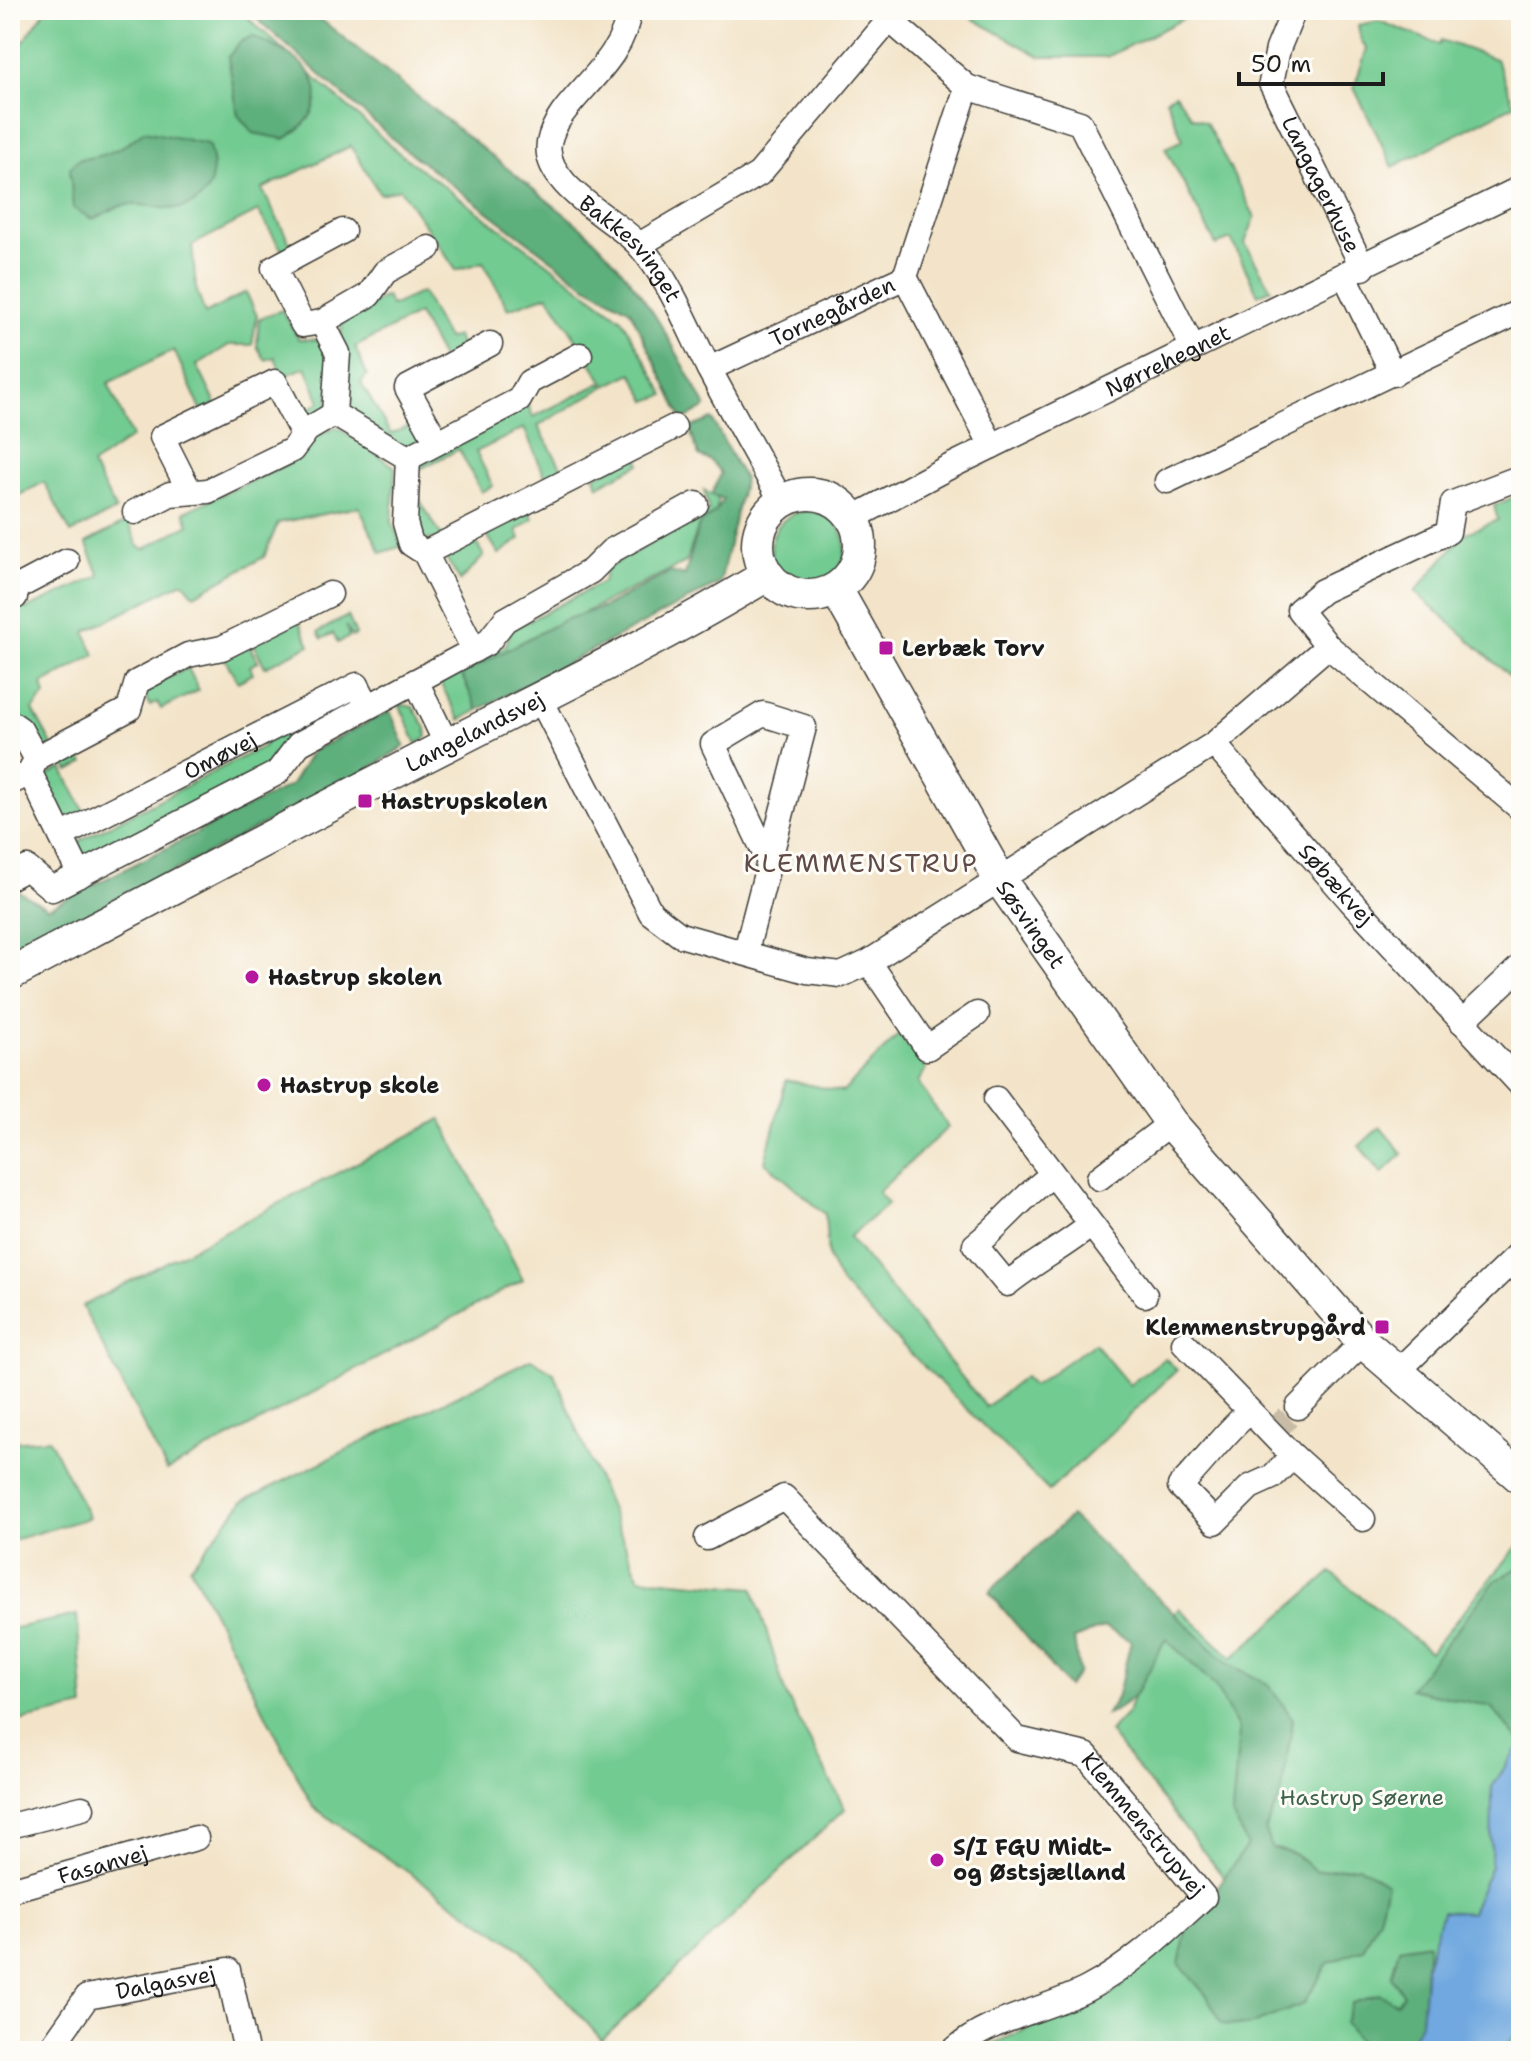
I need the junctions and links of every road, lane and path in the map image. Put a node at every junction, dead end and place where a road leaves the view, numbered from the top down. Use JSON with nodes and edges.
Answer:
{"nodes":[{"id":1,"x":629,"y":10,"type":"edge"},
{"id":2,"x":1294,"y":10,"type":"edge"},
{"id":3,"x":888,"y":15,"type":"edge"},
{"id":4,"x":967,"y":87,"type":"junction"},
{"id":5,"x":1521,"y":188,"type":"edge"},
{"id":6,"x":343,"y":231,"type":"dead end"},
{"id":7,"x":639,"y":245,"type":"junction"},
{"id":8,"x":429,"y":248,"type":"dead end"},
{"id":9,"x":1354,"y":272,"type":"junction"},
{"id":10,"x":905,"y":277,"type":"junction"},
{"id":11,"x":1521,"y":311,"type":"edge"},
{"id":12,"x":322,"y":322,"type":"junction"},
{"id":13,"x":490,"y":344,"type":"dead end"},
{"id":14,"x":1193,"y":348,"type":"junction"},
{"id":15,"x":580,"y":355,"type":"dead end"},
{"id":16,"x":709,"y":369,"type":"junction"},
{"id":17,"x":1393,"y":374,"type":"junction"},
{"id":18,"x":334,"y":414,"type":"junction"},
{"id":19,"x":674,"y":427,"type":"dead end"},
{"id":20,"x":303,"y":435,"type":"junction"},
{"id":21,"x":437,"y":442,"type":"junction"},
{"id":22,"x":992,"y":446,"type":"junction"},
{"id":23,"x":408,"y":458,"type":"junction"},
{"id":24,"x":1521,"y":477,"type":"edge"},
{"id":25,"x":1167,"y":481,"type":"dead end"},
{"id":26,"x":190,"y":492,"type":"junction"},
{"id":27,"x":782,"y":502,"type":"junction"},
{"id":28,"x":696,"y":504,"type":"dead end"},
{"id":29,"x":135,"y":512,"type":"dead end"},
{"id":30,"x":853,"y":518,"type":"junction"},
{"id":31,"x":425,"y":553,"type":"junction"},
{"id":32,"x":67,"y":561,"type":"dead end"},
{"id":33,"x":767,"y":575,"type":"junction"},
{"id":34,"x":836,"y":589,"type":"junction"},
{"id":35,"x":330,"y":594,"type":"dead end"},
{"id":36,"x":10,"y":600,"type":"edge"},
{"id":37,"x":1328,"y":646,"type":"junction"},
{"id":38,"x":474,"y":650,"type":"junction"},
{"id":39,"x":416,"y":681,"type":"junction"},
{"id":40,"x":541,"y":700,"type":"junction"},
{"id":41,"x":368,"y":706,"type":"junction"},
{"id":42,"x":10,"y":722,"type":"edge"},
{"id":43,"x":1214,"y":744,"type":"junction"},
{"id":44,"x":447,"y":745,"type":"junction"},
{"id":45,"x":25,"y":772,"type":"edge"},
{"id":46,"x":1521,"y":809,"type":"edge"},
{"id":47,"x":61,"y":836,"type":"junction"},
{"id":48,"x":770,"y":864,"type":"junction"},
{"id":49,"x":80,"y":875,"type":"junction"},
{"id":50,"x":10,"y":877,"type":"edge"},
{"id":51,"x":1000,"y":880,"type":"junction"},
{"id":52,"x":746,"y":951,"type":"junction"},
{"id":53,"x":869,"y":962,"type":"junction"},
{"id":54,"x":1521,"y":966,"type":"edge"},
{"id":55,"x":10,"y":974,"type":"edge"},
{"id":56,"x":977,"y":1014,"type":"dead end"},
{"id":57,"x":1462,"y":1022,"type":"junction"},
{"id":58,"x":1521,"y":1085,"type":"edge"},
{"id":59,"x":996,"y":1099,"type":"dead end"},
{"id":60,"x":1171,"y":1123,"type":"junction"},
{"id":61,"x":1052,"y":1175,"type":"junction"},
{"id":62,"x":1099,"y":1178,"type":"dead end"},
{"id":63,"x":1091,"y":1225,"type":"junction"},
{"id":64,"x":1521,"y":1252,"type":"edge"},
{"id":65,"x":1145,"y":1295,"type":"dead end"},
{"id":66,"x":1363,"y":1342,"type":"junction"},
{"id":67,"x":1184,"y":1343,"type":"dead end"},
{"id":68,"x":1397,"y":1372,"type":"junction"},
{"id":69,"x":1298,"y":1407,"type":"tunnel mouth"},
{"id":70,"x":1249,"y":1412,"type":"junction"},
{"id":71,"x":1293,"y":1456,"type":"junction"},
{"id":72,"x":1521,"y":1478,"type":"edge"},
{"id":73,"x":1363,"y":1519,"type":"dead end"},
{"id":74,"x":707,"y":1538,"type":"dead end"},
{"id":75,"x":82,"y":1808,"type":"dead end"},
{"id":76,"x":10,"y":1826,"type":"edge"},
{"id":77,"x":196,"y":1838,"type":"dead end"},
{"id":78,"x":10,"y":1890,"type":"edge"},
{"id":79,"x":49,"y":2051,"type":"edge"},
{"id":80,"x":246,"y":2051,"type":"edge"},
{"id":81,"x":953,"y":2051,"type":"edge"}],
"edges":[{"from":1,"to":7,"type":"street","name":"Bakkesvinget"},
{"from":2,"to":9,"type":"street","name":"Langagerhuse"},
{"from":3,"to":4,"type":"street"},
{"from":3,"to":7,"type":"street"},
{"from":4,"to":10,"type":"street","name":"Tornegården"},
{"from":4,"to":14,"type":"street"},
{"from":5,"to":9,"type":"street","name":"Nørrehegnet"},
{"from":6,"to":12,"type":"street"},
{"from":7,"to":16,"type":"street","name":"Bakkesvinget"},
{"from":8,"to":12,"type":"street"},
{"from":9,"to":14,"type":"street","name":"Nørrehegnet"},
{"from":9,"to":17,"type":"street"},
{"from":10,"to":16,"type":"street","name":"Tornegården"},
{"from":10,"to":22,"type":"street"},
{"from":11,"to":17,"type":"street"},
{"from":12,"to":18,"type":"street"},
{"from":13,"to":21,"type":"street"},
{"from":14,"to":22,"type":"street","name":"Nørrehegnet"},
{"from":15,"to":21,"type":"street"},
{"from":16,"to":27,"type":"street","name":"Bakkesvinget"},
{"from":17,"to":25,"type":"street"},
{"from":18,"to":20,"type":"street"},
{"from":18,"to":23,"type":"street"},
{"from":19,"to":31,"type":"street"},
{"from":20,"to":26,"type":"street"},
{"from":20,"to":26,"type":"street"},
{"from":21,"to":23,"type":"street"},
{"from":22,"to":30,"type":"street","name":"Nørrehegnet"},
{"from":23,"to":31,"type":"street"},
{"from":24,"to":37,"type":"street"},
{"from":26,"to":29,"type":"street"},
{"from":27,"to":30,"type":"street"},
{"from":27,"to":33,"type":"street"},
{"from":28,"to":38,"type":"street","name":"Omøvej"},
{"from":30,"to":34,"type":"street"},
{"from":31,"to":38,"type":"street"},
{"from":32,"to":36,"type":"street"},
{"from":33,"to":34,"type":"street"},
{"from":33,"to":40,"type":"street","name":"Langelandsvej"},
{"from":34,"to":51,"type":"street","name":"Søsvinget"},
{"from":35,"to":45,"type":"street"},
{"from":37,"to":43,"type":"street"},
{"from":37,"to":46,"type":"street"},
{"from":38,"to":39,"type":"street","name":"Omøvej"},
{"from":39,"to":41,"type":"street","name":"Omøvej"},
{"from":39,"to":44,"type":"street"},
{"from":40,"to":44,"type":"street","name":"Langelandsvej"},
{"from":40,"to":52,"type":"street"},
{"from":41,"to":47,"type":"street","name":"Omøvej"},
{"from":41,"to":49,"type":"street","name":"Omøvej"},
{"from":42,"to":45,"type":"street"},
{"from":43,"to":51,"type":"street"},
{"from":43,"to":57,"type":"street","name":"Søbækvej"},
{"from":44,"to":55,"type":"street","name":"Langelandsvej"},
{"from":45,"to":47,"type":"street"},
{"from":47,"to":49,"type":"street"},
{"from":48,"to":48,"type":"street"},
{"from":48,"to":52,"type":"street"},
{"from":49,"to":50,"type":"street","name":"Omøvej"},
{"from":51,"to":53,"type":"street"},
{"from":51,"to":60,"type":"street","name":"Søsvinget"},
{"from":52,"to":53,"type":"street"},
{"from":53,"to":56,"type":"street"},
{"from":54,"to":57,"type":"street"},
{"from":57,"to":58,"type":"street","name":"Søbækvej"},
{"from":59,"to":61,"type":"street"},
{"from":60,"to":62,"type":"street"},
{"from":60,"to":66,"type":"street","name":"Søsvinget"},
{"from":61,"to":63,"type":"street"},
{"from":61,"to":63,"type":"street"},
{"from":63,"to":65,"type":"street"},
{"from":64,"to":68,"type":"street"},
{"from":66,"to":68,"type":"street","name":"Søsvinget"},
{"from":66,"to":69,"type":"street"},
{"from":67,"to":70,"type":"street"},
{"from":68,"to":72,"type":"street","name":"Søsvinget"},
{"from":70,"to":71,"type":"street"},
{"from":70,"to":71,"type":"street"},
{"from":71,"to":73,"type":"street"},
{"from":74,"to":81,"type":"street","name":"Klemmenstrupvej"},
{"from":75,"to":76,"type":"street"},
{"from":77,"to":78,"type":"street","name":"Fasanvej"},
{"from":79,"to":80,"type":"street","name":"Dalgasvej"}]}
